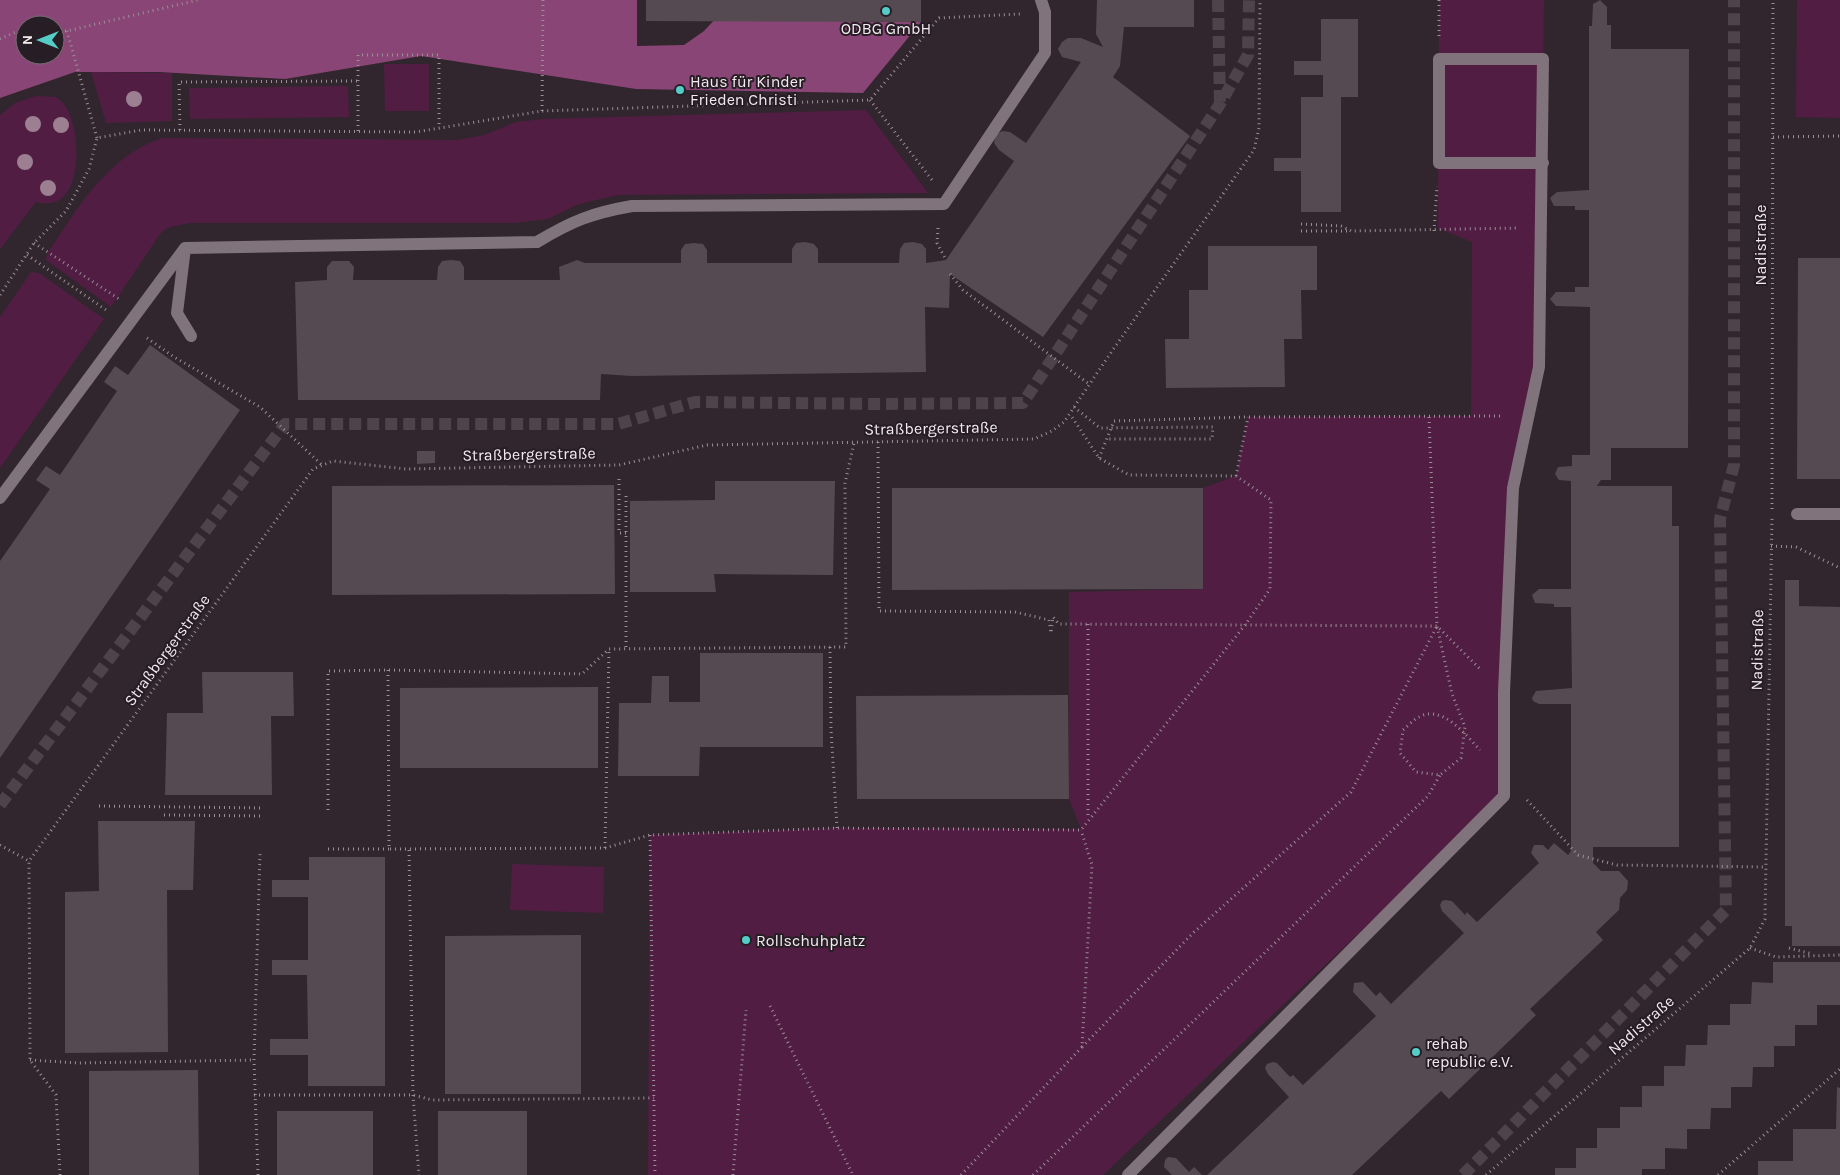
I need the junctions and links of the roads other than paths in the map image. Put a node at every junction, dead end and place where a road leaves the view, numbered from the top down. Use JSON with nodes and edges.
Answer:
{"nodes":[{"id":1,"x":1043,"y":6,"type":"edge"},
{"id":2,"x":1542,"y":163,"type":"junction"},
{"id":3,"x":185,"y":248,"type":"junction"},
{"id":4,"x":191,"y":336,"type":"dead end"},
{"id":5,"x":0,"y":498,"type":"edge"},
{"id":6,"x":1797,"y":514,"type":"dead end"},
{"id":7,"x":1840,"y":514,"type":"edge"},
{"id":8,"x":1128,"y":1175,"type":"edge"}],
"edges":[{"from":1,"to":3,"type":"lane"},
{"from":2,"to":2,"type":"lane"},
{"from":2,"to":8,"type":"lane"},
{"from":3,"to":4,"type":"lane"},
{"from":3,"to":5,"type":"lane"},
{"from":6,"to":7,"type":"lane"}]}
